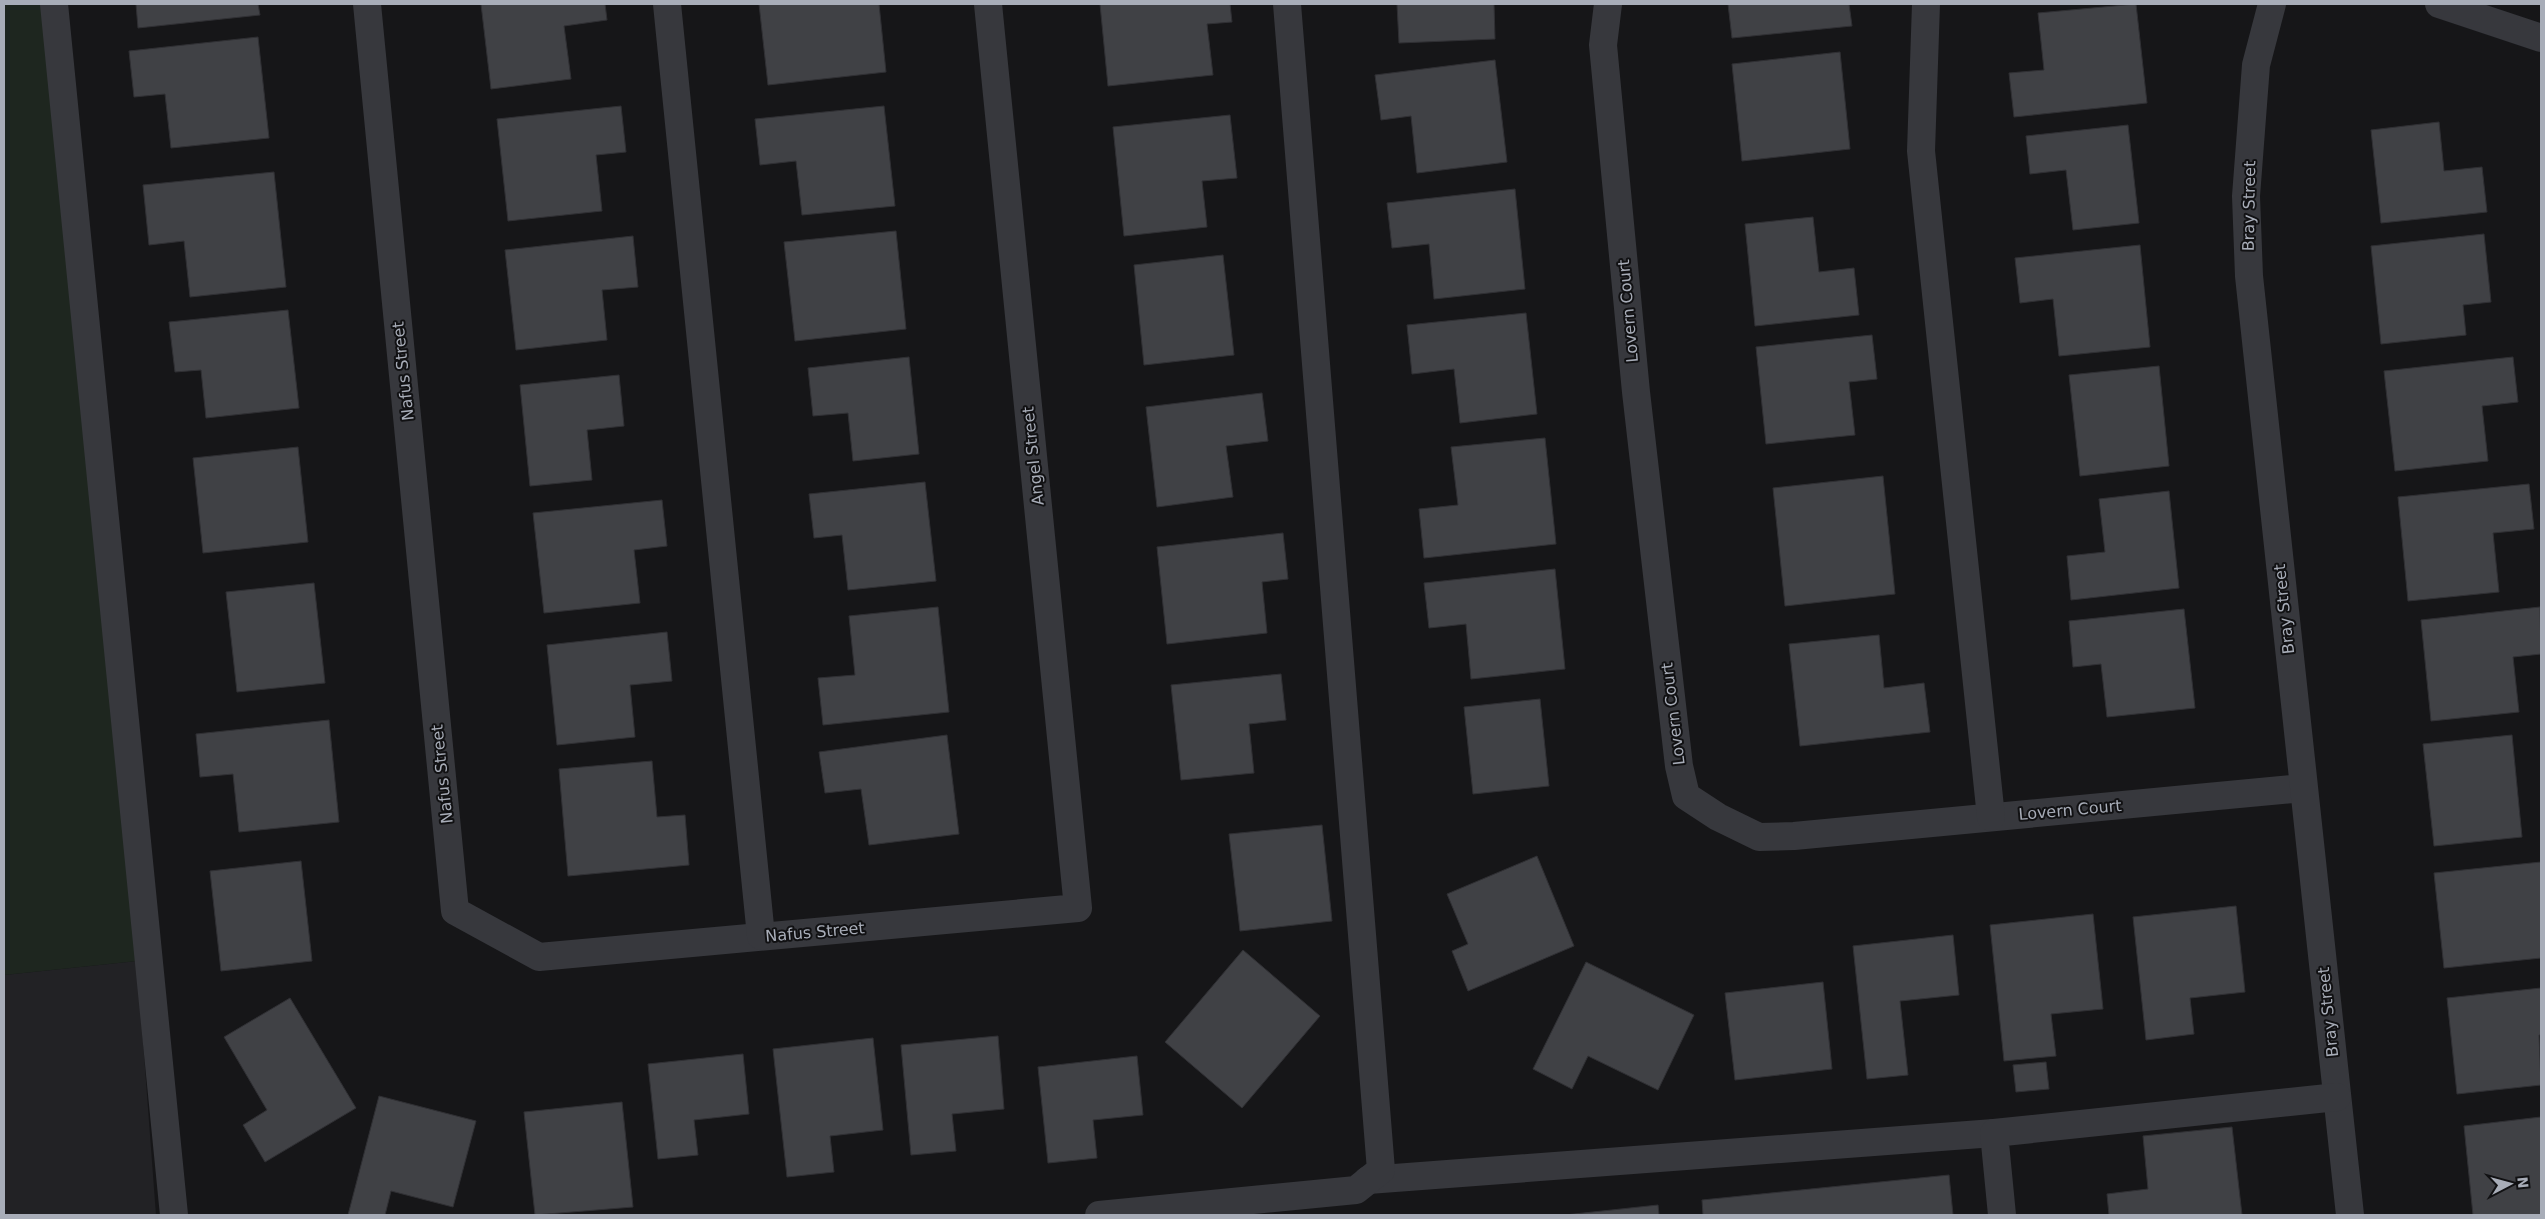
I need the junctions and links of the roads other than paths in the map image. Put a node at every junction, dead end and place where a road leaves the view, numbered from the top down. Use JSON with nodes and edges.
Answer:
{"nodes":[{"id":1,"x":54,"y":4,"type":"edge"},
{"id":2,"x":368,"y":4,"type":"edge"},
{"id":3,"x":667,"y":4,"type":"edge"},
{"id":4,"x":988,"y":4,"type":"edge"},
{"id":5,"x":1287,"y":4,"type":"edge"},
{"id":6,"x":1608,"y":4,"type":"edge"},
{"id":7,"x":1926,"y":4,"type":"edge"},
{"id":8,"x":2272,"y":4,"type":"edge"},
{"id":9,"x":2439,"y":4,"type":"edge"},
{"id":10,"x":2541,"y":38,"type":"edge"},
{"id":11,"x":2304,"y":788,"type":"junction"},
{"id":12,"x":1991,"y":817,"type":"junction"},
{"id":13,"x":1078,"y":908,"type":"joint"},
{"id":14,"x":761,"y":936,"type":"junction"},
{"id":15,"x":2337,"y":1097,"type":"junction"},
{"id":16,"x":1994,"y":1133,"type":"junction"},
{"id":17,"x":1368,"y":1180,"type":"junction"},
{"id":18,"x":174,"y":1215,"type":"edge"},
{"id":19,"x":1099,"y":1215,"type":"edge"},
{"id":20,"x":2002,"y":1215,"type":"edge"},
{"id":21,"x":2350,"y":1215,"type":"edge"}],
"edges":[{"from":1,"to":18,"type":"street"},
{"from":2,"to":14,"type":"street","name":"Nafus Street"},
{"from":3,"to":14,"type":"street"},
{"from":4,"to":13,"type":"street","name":"Angel Street"},
{"from":5,"to":17,"type":"street"},
{"from":6,"to":12,"type":"street","name":"Lovern Court"},
{"from":7,"to":12,"type":"street"},
{"from":8,"to":11,"type":"street","name":"Bray Street"},
{"from":9,"to":10,"type":"street"},
{"from":11,"to":12,"type":"street","name":"Lovern Court"},
{"from":11,"to":15,"type":"street","name":"Bray Street"},
{"from":13,"to":14,"type":"street","name":"Nafus Street"},
{"from":15,"to":16,"type":"street"},
{"from":15,"to":21,"type":"street","name":"Bray Street"},
{"from":16,"to":17,"type":"street"},
{"from":16,"to":20,"type":"street"},
{"from":17,"to":19,"type":"street"}]}
